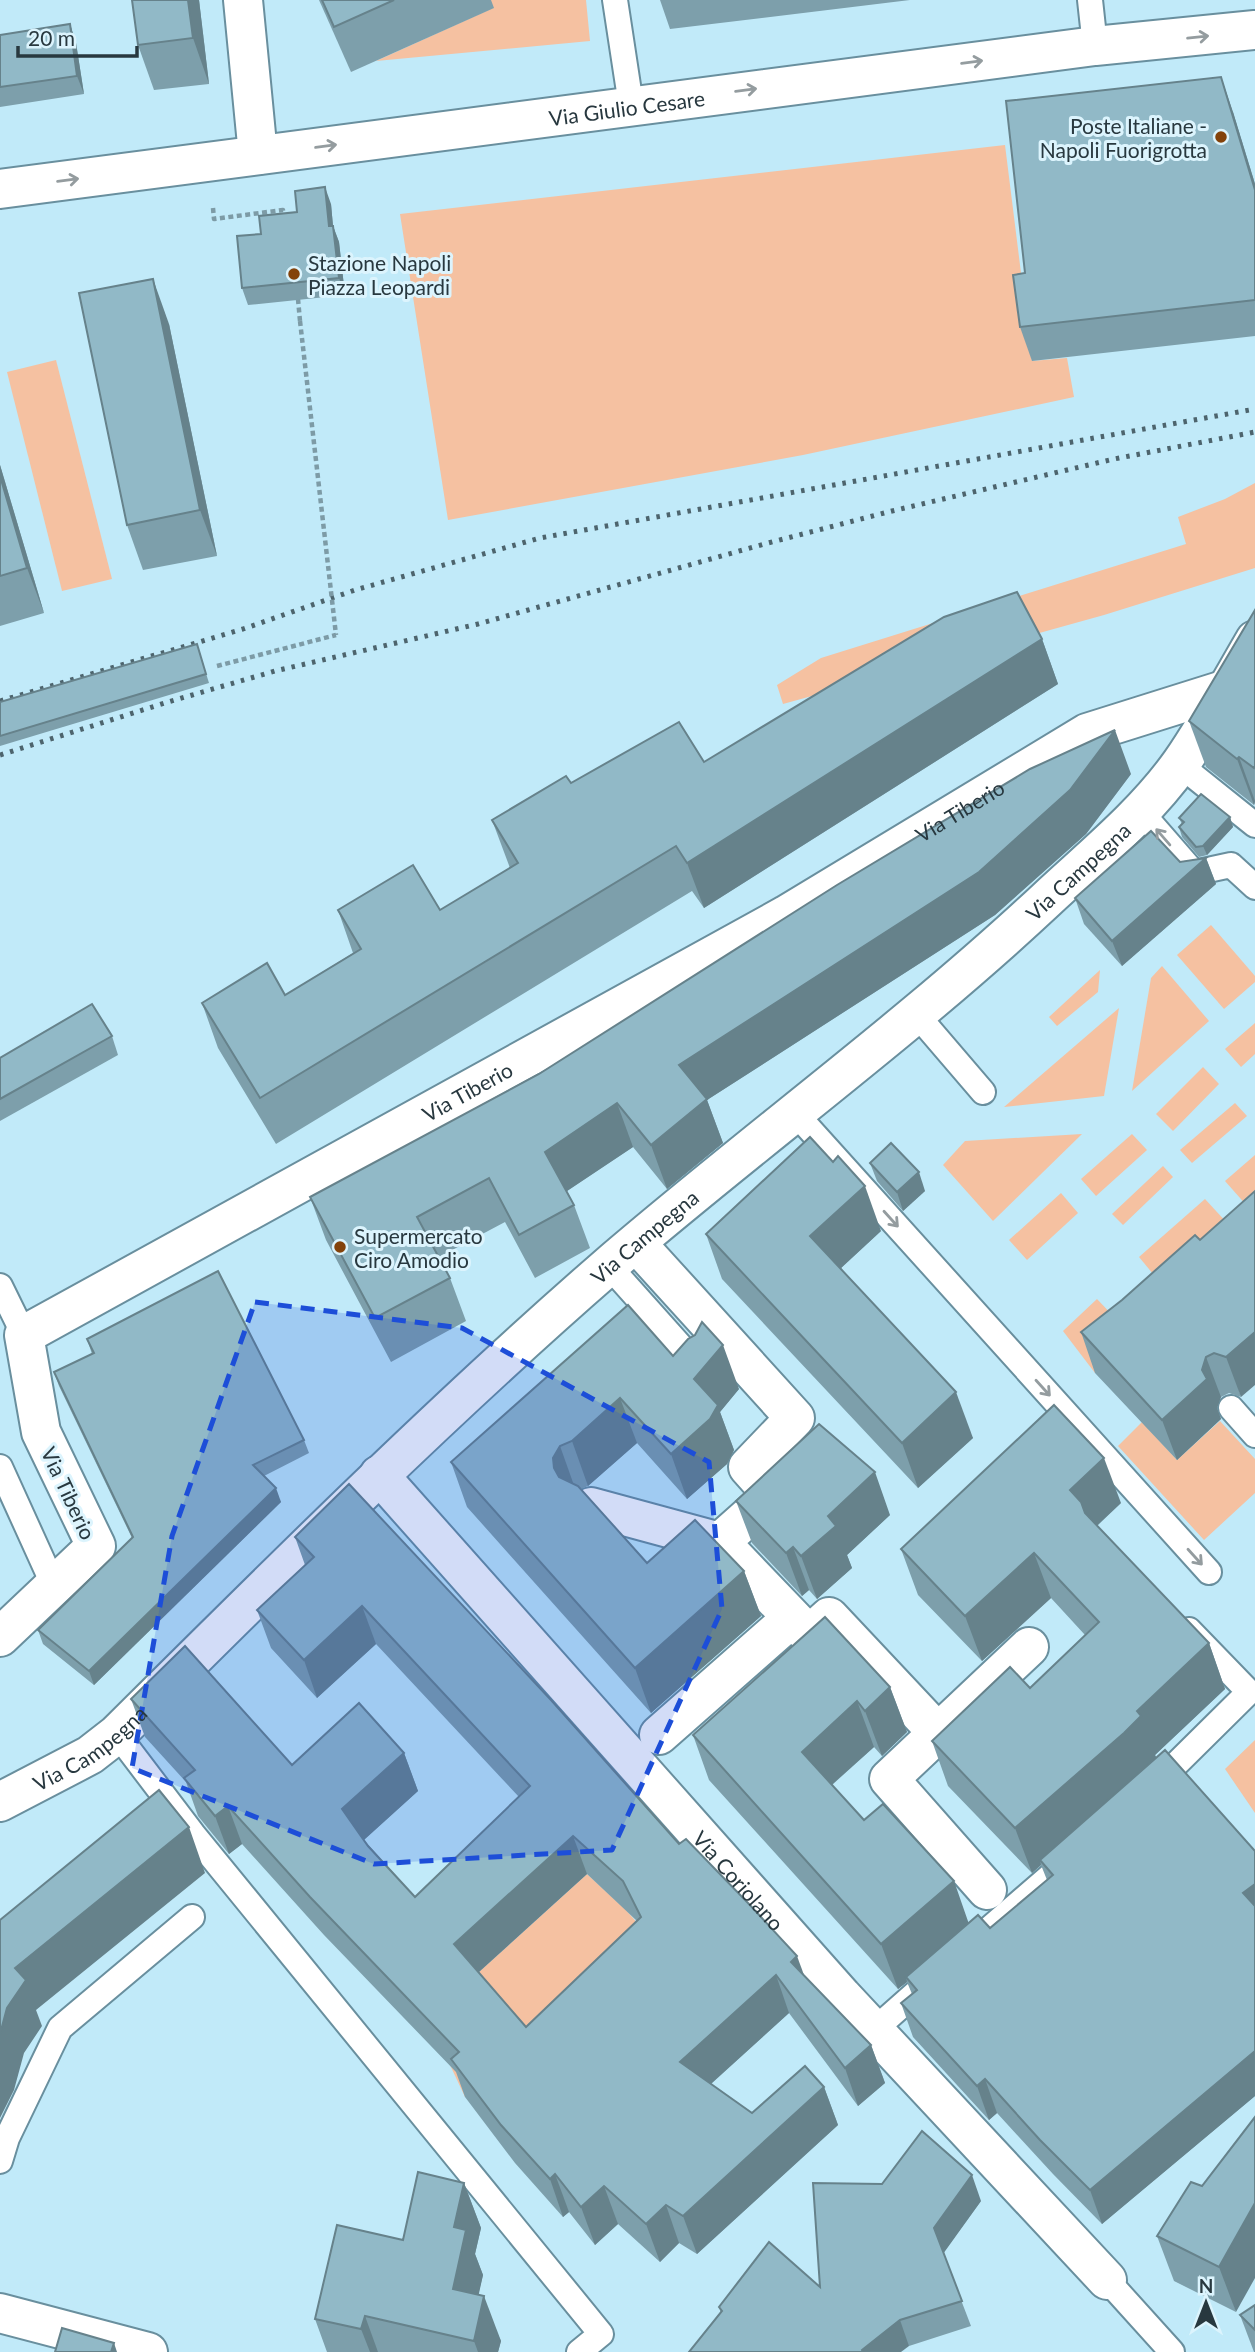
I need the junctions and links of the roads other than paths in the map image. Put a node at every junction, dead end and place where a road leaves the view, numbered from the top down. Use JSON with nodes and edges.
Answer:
{"nodes":[{"id":1,"x":243,"y":0,"type":"edge"},
{"id":2,"x":615,"y":0,"type":"edge"},
{"id":3,"x":1090,"y":0,"type":"edge"},
{"id":4,"x":1255,"y":30,"type":"edge"},
{"id":5,"x":1095,"y":46,"type":"junction"},
{"id":6,"x":631,"y":105,"type":"junction"},
{"id":7,"x":258,"y":155,"type":"junction"},
{"id":8,"x":0,"y":189,"type":"edge"},
{"id":9,"x":1255,"y":640,"type":"edge"},
{"id":10,"x":1227,"y":689,"type":"junction"},
{"id":11,"x":1180,"y":765,"type":"junction"},
{"id":12,"x":1140,"y":811,"type":"junction"},
{"id":13,"x":1255,"y":825,"type":"edge"},
{"id":14,"x":1255,"y":887,"type":"edge"},
{"id":15,"x":917,"y":1015,"type":"junction"},
{"id":16,"x":983,"y":1093,"type":"dead end"},
{"id":17,"x":796,"y":1114,"type":"junction"},
{"id":18,"x":623,"y":1255,"type":"junction"},
{"id":19,"x":0,"y":1286,"type":"edge"},
{"id":20,"x":24,"y":1335,"type":"junction"},
{"id":21,"x":701,"y":1368,"type":"edge"},
{"id":22,"x":1231,"y":1408,"type":"dead end"},
{"id":23,"x":1255,"y":1436,"type":"edge"},
{"id":24,"x":0,"y":1467,"type":"edge"},
{"id":25,"x":379,"y":1475,"type":"junction"},
{"id":26,"x":591,"y":1507,"type":"edge"},
{"id":27,"x":720,"y":1542,"type":"junction"},
{"id":28,"x":1209,"y":1572,"type":"dead end"},
{"id":29,"x":54,"y":1586,"type":"junction"},
{"id":30,"x":1176,"y":1615,"type":"edge"},
{"id":31,"x":792,"y":1618,"type":"junction"},
{"id":32,"x":0,"y":1637,"type":"edge"},
{"id":33,"x":1029,"y":1647,"type":"dead end"},
{"id":34,"x":938,"y":1733,"type":"junction"},
{"id":35,"x":117,"y":1734,"type":"junction"},
{"id":36,"x":659,"y":1735,"type":"dead end"},
{"id":37,"x":1141,"y":1798,"type":"edge"},
{"id":38,"x":0,"y":1802,"type":"edge"},
{"id":39,"x":1090,"y":1842,"type":"edge"},
{"id":40,"x":988,"y":1890,"type":"dead end"},
{"id":41,"x":192,"y":1917,"type":"dead end"},
{"id":42,"x":976,"y":1940,"type":"edge"},
{"id":43,"x":946,"y":1967,"type":"edge"},
{"id":44,"x":874,"y":2029,"type":"junction"},
{"id":45,"x":0,"y":2161,"type":"edge"},
{"id":46,"x":1107,"y":2280,"type":"joint"},
{"id":47,"x":1,"y":2318,"type":"edge"},
{"id":48,"x":148,"y":2352,"type":"edge"},
{"id":49,"x":579,"y":2352,"type":"edge"},
{"id":50,"x":1172,"y":2352,"type":"edge"}],
"edges":[{"from":1,"to":7,"type":"street"},
{"from":2,"to":6,"type":"lane"},
{"from":3,"to":5,"type":"lane"},
{"from":5,"to":4,"type":"street","name":"Via Giulio Cesare","one_way":true},
{"from":6,"to":5,"type":"street","name":"Via Giulio Cesare","one_way":true},
{"from":7,"to":6,"type":"street","name":"Via Giulio Cesare","one_way":true},
{"from":8,"to":7,"type":"street","name":"Via Giulio Cesare","one_way":true},
{"from":9,"to":10,"type":"street","name":"Via Campegna"},
{"from":10,"to":11,"type":"street","name":"Via Campegna"},
{"from":10,"to":20,"type":"street","name":"Via Tiberio"},
{"from":11,"to":12,"type":"street","name":"Via Campegna"},
{"from":11,"to":13,"type":"lane"},
{"from":14,"to":12,"type":"lane","one_way":true},
{"from":12,"to":15,"type":"street","name":"Via Campegna"},
{"from":15,"to":16,"type":"lane"},
{"from":15,"to":17,"type":"street","name":"Via Campegna"},
{"from":17,"to":18,"type":"street","name":"Via Campegna"},
{"from":17,"to":28,"type":"lane","one_way":true},
{"from":18,"to":21,"type":"lane"},
{"from":18,"to":25,"type":"street","name":"Via Campegna"},
{"from":18,"to":27,"type":"street"},
{"from":19,"to":20,"type":"lane"},
{"from":20,"to":29,"type":"street","name":"Via Tiberio"},
{"from":22,"to":23,"type":"lane"},
{"from":24,"to":29,"type":"lane"},
{"from":25,"to":35,"type":"street","name":"Via Campegna"},
{"from":25,"to":44,"type":"street","name":"Via Coriolano"},
{"from":26,"to":27,"type":"street"},
{"from":27,"to":31,"type":"street"},
{"from":29,"to":32,"type":"street","name":"Via Tiberio"},
{"from":30,"to":37,"type":"lane"},
{"from":31,"to":34,"type":"street"},
{"from":31,"to":36,"type":"street"},
{"from":33,"to":34,"type":"street"},
{"from":34,"to":40,"type":"street"},
{"from":35,"to":38,"type":"street","name":"Via Campegna"},
{"from":35,"to":49,"type":"lane"},
{"from":39,"to":42,"type":"lane"},
{"from":41,"to":45,"type":"lane"},
{"from":43,"to":44,"type":"lane"},
{"from":44,"to":46,"type":"street","name":"Via Coriolano"},
{"from":46,"to":50,"type":"lane"},
{"from":47,"to":48,"type":"street"}]}
